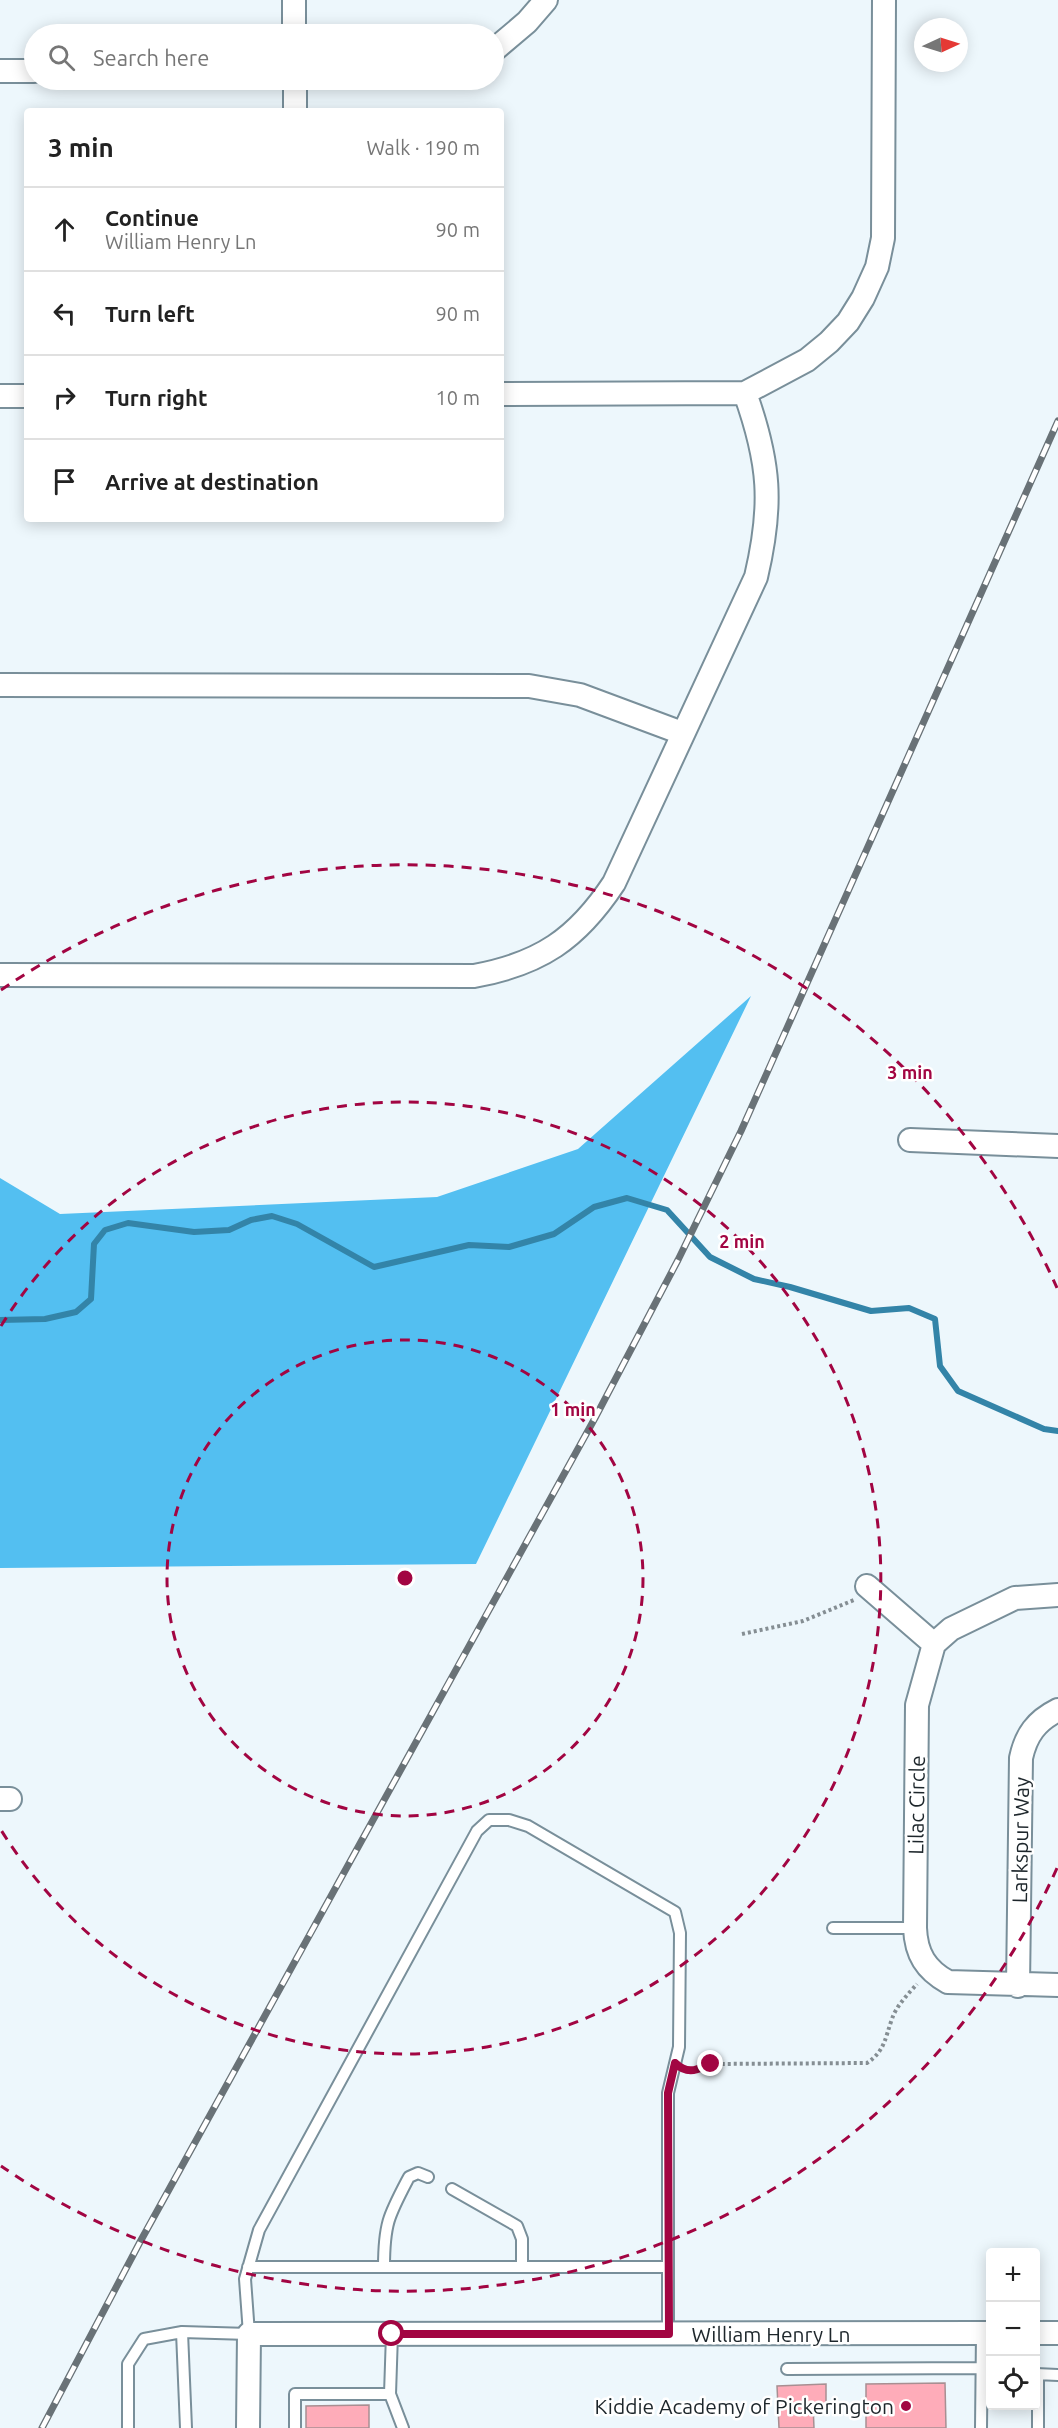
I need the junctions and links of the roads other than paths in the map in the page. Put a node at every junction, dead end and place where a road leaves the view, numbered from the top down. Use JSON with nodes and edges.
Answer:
{"nodes":[{"id":1,"x":294,"y":0,"type":"edge"},
{"id":2,"x":546,"y":0,"type":"edge"},
{"id":3,"x":884,"y":0,"type":"edge"},
{"id":4,"x":294,"y":24,"type":"edge"},
{"id":5,"x":504,"y":42,"type":"edge"},
{"id":6,"x":0,"y":71,"type":"edge"},
{"id":7,"x":24,"y":71,"type":"edge"},
{"id":8,"x":295,"y":90,"type":"edge"},
{"id":9,"x":295,"y":108,"type":"edge"},
{"id":10,"x":745,"y":393,"type":"junction"},
{"id":11,"x":504,"y":394,"type":"edge"},
{"id":12,"x":0,"y":396,"type":"edge"},
{"id":13,"x":24,"y":396,"type":"edge"},
{"id":14,"x":0,"y":685,"type":"edge"},
{"id":15,"x":682,"y":733,"type":"junction"},
{"id":16,"x":0,"y":975,"type":"edge"},
{"id":17,"x":910,"y":1140,"type":"dead end"},
{"id":18,"x":1058,"y":1146,"type":"edge"},
{"id":19,"x":871,"y":1589,"type":"road end"},
{"id":20,"x":1058,"y":1594,"type":"edge"},
{"id":21,"x":934,"y":1644,"type":"junction"},
{"id":22,"x":1058,"y":1710,"type":"edge"},
{"id":23,"x":833,"y":1928,"type":"dead end"},
{"id":24,"x":915,"y":1928,"type":"junction"},
{"id":25,"x":1058,"y":1985,"type":"edge"},
{"id":26,"x":1018,"y":1986,"type":"junction"},
{"id":27,"x":428,"y":2177,"type":"dead end"},
{"id":28,"x":452,"y":2189,"type":"dead end"},
{"id":29,"x":248,"y":2267,"type":"junction"},
{"id":30,"x":384,"y":2267,"type":"junction"},
{"id":31,"x":522,"y":2267,"type":"junction"},
{"id":32,"x":668,"y":2267,"type":"junction"},
{"id":33,"x":182,"y":2332,"type":"junction"},
{"id":34,"x":986,"y":2333,"type":"edge"},
{"id":35,"x":1040,"y":2333,"type":"edge"},
{"id":36,"x":1058,"y":2333,"type":"edge"},
{"id":37,"x":249,"y":2334,"type":"junction"},
{"id":38,"x":392,"y":2334,"type":"junction"},
{"id":39,"x":669,"y":2334,"type":"junction"},
{"id":40,"x":787,"y":2369,"type":"dead end"},
{"id":41,"x":986,"y":2370,"type":"edge"},
{"id":42,"x":1040,"y":2374,"type":"edge"},
{"id":43,"x":1058,"y":2375,"type":"edge"},
{"id":44,"x":390,"y":2394,"type":"junction"},
{"id":45,"x":1038,"y":2410,"type":"edge"},
{"id":46,"x":128,"y":2428,"type":"edge"},
{"id":47,"x":186,"y":2428,"type":"edge"},
{"id":48,"x":248,"y":2428,"type":"edge"},
{"id":49,"x":294,"y":2428,"type":"edge"},
{"id":50,"x":403,"y":2428,"type":"edge"},
{"id":51,"x":981,"y":2428,"type":"edge"},
{"id":52,"x":1038,"y":2428,"type":"edge"}],
"edges":[{"from":1,"to":4,"type":"street"},
{"from":2,"to":5,"type":"street"},
{"from":3,"to":10,"type":"street"},
{"from":6,"to":7,"type":"street"},
{"from":8,"to":9,"type":"street"},
{"from":10,"to":11,"type":"street"},
{"from":10,"to":15,"type":"street"},
{"from":12,"to":13,"type":"street"},
{"from":14,"to":15,"type":"street"},
{"from":15,"to":16,"type":"street"},
{"from":17,"to":18,"type":"street"},
{"from":19,"to":21,"type":"street"},
{"from":20,"to":21,"type":"street"},
{"from":21,"to":24,"type":"street","name":"Lilac Circle"},
{"from":22,"to":26,"type":"street","name":"Larkspur Way"},
{"from":23,"to":24,"type":"lane"},
{"from":24,"to":26,"type":"street","name":"Lilac Circle"},
{"from":25,"to":26,"type":"street"},
{"from":27,"to":30,"type":"lane"},
{"from":28,"to":31,"type":"lane"},
{"from":29,"to":30,"type":"lane"},
{"from":29,"to":32,"type":"lane"},
{"from":29,"to":37,"type":"lane"},
{"from":30,"to":31,"type":"lane"},
{"from":31,"to":32,"type":"lane"},
{"from":32,"to":39,"type":"lane"},
{"from":33,"to":37,"type":"lane"},
{"from":33,"to":46,"type":"lane"},
{"from":33,"to":47,"type":"lane"},
{"from":34,"to":39,"type":"street","name":"William Henry Ln"},
{"from":35,"to":36,"type":"street"},
{"from":37,"to":38,"type":"street","name":"William Henry Ln"},
{"from":37,"to":48,"type":"street"},
{"from":38,"to":39,"type":"street","name":"William Henry Ln"},
{"from":38,"to":44,"type":"lane"},
{"from":40,"to":41,"type":"lane"},
{"from":41,"to":51,"type":"lane"},
{"from":42,"to":43,"type":"lane"},
{"from":44,"to":49,"type":"lane"},
{"from":44,"to":50,"type":"lane"},
{"from":45,"to":52,"type":"lane"}]}
